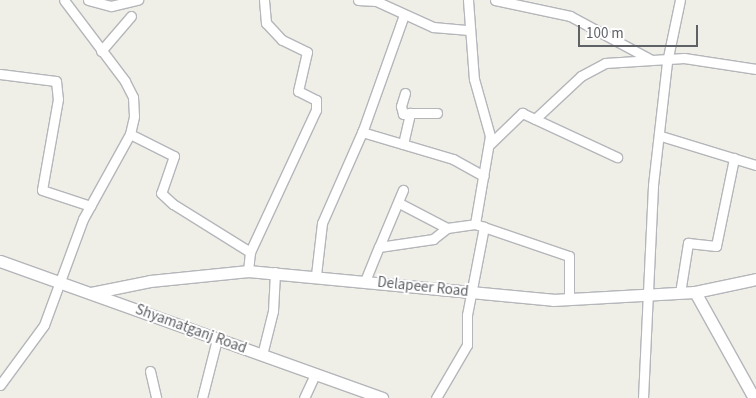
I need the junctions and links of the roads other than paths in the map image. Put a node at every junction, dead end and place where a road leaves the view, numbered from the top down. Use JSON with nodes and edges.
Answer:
{"nodes":[{"id":1,"x":64,"y":0,"type":"edge"},
{"id":2,"x":88,"y":0,"type":"edge"},
{"id":3,"x":138,"y":0,"type":"edge"},
{"id":4,"x":264,"y":0,"type":"edge"},
{"id":5,"x":358,"y":0,"type":"edge"},
{"id":6,"x":468,"y":0,"type":"edge"},
{"id":7,"x":495,"y":0,"type":"edge"},
{"id":8,"x":680,"y":0,"type":"edge"},
{"id":9,"x":404,"y":15,"type":"junction"},
{"id":10,"x":131,"y":16,"type":"dead end"},
{"id":11,"x":469,"y":30,"type":"junction"},
{"id":12,"x":101,"y":51,"type":"junction"},
{"id":13,"x":650,"y":58,"type":"junction"},
{"id":14,"x":667,"y":62,"type":"junction"},
{"id":15,"x":756,"y":69,"type":"edge"},
{"id":16,"x":0,"y":74,"type":"edge"},
{"id":17,"x":405,"y":93,"type":"dead end"},
{"id":18,"x":410,"y":113,"type":"junction"},
{"id":19,"x":437,"y":113,"type":"dead end"},
{"id":20,"x":535,"y":119,"type":"junction"},
{"id":21,"x":362,"y":132,"type":"junction"},
{"id":22,"x":130,"y":134,"type":"junction"},
{"id":23,"x":661,"y":136,"type":"junction"},
{"id":24,"x":403,"y":144,"type":"junction"},
{"id":25,"x":490,"y":144,"type":"junction"},
{"id":26,"x":617,"y":156,"type":"dead end"},
{"id":27,"x":734,"y":158,"type":"junction"},
{"id":28,"x":756,"y":165,"type":"edge"},
{"id":29,"x":484,"y":176,"type":"junction"},
{"id":30,"x":403,"y":190,"type":"dead end"},
{"id":31,"x":399,"y":203,"type":"junction"},
{"id":32,"x":90,"y":206,"type":"junction"},
{"id":33,"x":480,"y":226,"type":"junction"},
{"id":34,"x":447,"y":228,"type":"junction"},
{"id":35,"x":379,"y":246,"type":"junction"},
{"id":36,"x":250,"y":252,"type":"junction"},
{"id":37,"x":0,"y":261,"type":"edge"},
{"id":38,"x":248,"y":271,"type":"junction"},
{"id":39,"x":275,"y":272,"type":"junction"},
{"id":40,"x":316,"y":275,"type":"junction"},
{"id":41,"x":756,"y":279,"type":"edge"},
{"id":42,"x":365,"y":281,"type":"junction"},
{"id":43,"x":61,"y":282,"type":"junction"},
{"id":44,"x":471,"y":292,"type":"junction"},
{"id":45,"x":696,"y":292,"type":"junction"},
{"id":46,"x":91,"y":293,"type":"junction"},
{"id":47,"x":680,"y":293,"type":"junction"},
{"id":48,"x":649,"y":294,"type":"junction"},
{"id":49,"x":569,"y":299,"type":"junction"},
{"id":50,"x":217,"y":339,"type":"junction"},
{"id":51,"x":262,"y":355,"type":"junction"},
{"id":52,"x":150,"y":371,"type":"dead end"},
{"id":53,"x":315,"y":374,"type":"junction"},
{"id":54,"x":0,"y":385,"type":"edge"},
{"id":55,"x":374,"y":397,"type":"edge"},
{"id":56,"x":156,"y":398,"type":"edge"},
{"id":57,"x":202,"y":398,"type":"edge"},
{"id":58,"x":304,"y":398,"type":"edge"},
{"id":59,"x":436,"y":398,"type":"edge"},
{"id":60,"x":643,"y":398,"type":"edge"},
{"id":61,"x":754,"y":398,"type":"edge"}],
"edges":[{"from":1,"to":12,"type":"street"},
{"from":2,"to":3,"type":"street"},
{"from":4,"to":36,"type":"street"},
{"from":5,"to":9,"type":"street"},
{"from":6,"to":11,"type":"street"},
{"from":7,"to":13,"type":"street"},
{"from":8,"to":14,"type":"street"},
{"from":9,"to":11,"type":"street"},
{"from":9,"to":21,"type":"street"},
{"from":10,"to":12,"type":"street"},
{"from":11,"to":25,"type":"street"},
{"from":12,"to":22,"type":"street"},
{"from":13,"to":14,"type":"street"},
{"from":13,"to":20,"type":"street"},
{"from":14,"to":15,"type":"street"},
{"from":14,"to":23,"type":"street"},
{"from":16,"to":32,"type":"street"},
{"from":17,"to":18,"type":"street"},
{"from":18,"to":19,"type":"street"},
{"from":18,"to":24,"type":"street"},
{"from":20,"to":25,"type":"street"},
{"from":20,"to":26,"type":"street"},
{"from":21,"to":24,"type":"street"},
{"from":21,"to":40,"type":"street"},
{"from":22,"to":32,"type":"street"},
{"from":22,"to":36,"type":"street"},
{"from":23,"to":27,"type":"street"},
{"from":23,"to":48,"type":"street"},
{"from":24,"to":29,"type":"street"},
{"from":25,"to":29,"type":"street"},
{"from":27,"to":28,"type":"street"},
{"from":27,"to":47,"type":"street"},
{"from":29,"to":33,"type":"street"},
{"from":30,"to":31,"type":"street"},
{"from":31,"to":34,"type":"street"},
{"from":31,"to":35,"type":"street"},
{"from":32,"to":43,"type":"street"},
{"from":33,"to":34,"type":"street"},
{"from":33,"to":44,"type":"street"},
{"from":33,"to":49,"type":"street"},
{"from":34,"to":35,"type":"street"},
{"from":35,"to":42,"type":"street"},
{"from":36,"to":38,"type":"street"},
{"from":37,"to":43,"type":"street","name":"Shyamatganj Road"},
{"from":38,"to":39,"type":"street","name":"Delapeer Road"},
{"from":38,"to":46,"type":"street","name":"Delapeer Road"},
{"from":39,"to":40,"type":"street","name":"Delapeer Road"},
{"from":39,"to":51,"type":"street"},
{"from":40,"to":42,"type":"street","name":"Delapeer Road"},
{"from":41,"to":45,"type":"street","name":"Delapeer Road"},
{"from":42,"to":44,"type":"street","name":"Delapeer Road"},
{"from":43,"to":46,"type":"street","name":"Shyamatganj Road"},
{"from":43,"to":54,"type":"street"},
{"from":44,"to":49,"type":"street","name":"Delapeer Road"},
{"from":44,"to":59,"type":"street"},
{"from":45,"to":47,"type":"street","name":"Delapeer Road"},
{"from":45,"to":61,"type":"street"},
{"from":46,"to":50,"type":"street","name":"Shyamatganj Road"},
{"from":47,"to":48,"type":"street","name":"Delapeer Road"},
{"from":48,"to":49,"type":"street","name":"Delapeer Road"},
{"from":48,"to":60,"type":"street"},
{"from":50,"to":51,"type":"street","name":"Shyamatganj Road"},
{"from":50,"to":57,"type":"street"},
{"from":51,"to":53,"type":"street","name":"Shyamatganj Road"},
{"from":52,"to":56,"type":"street"},
{"from":53,"to":55,"type":"street","name":"Shyamatganj Road"},
{"from":53,"to":58,"type":"street"}]}
